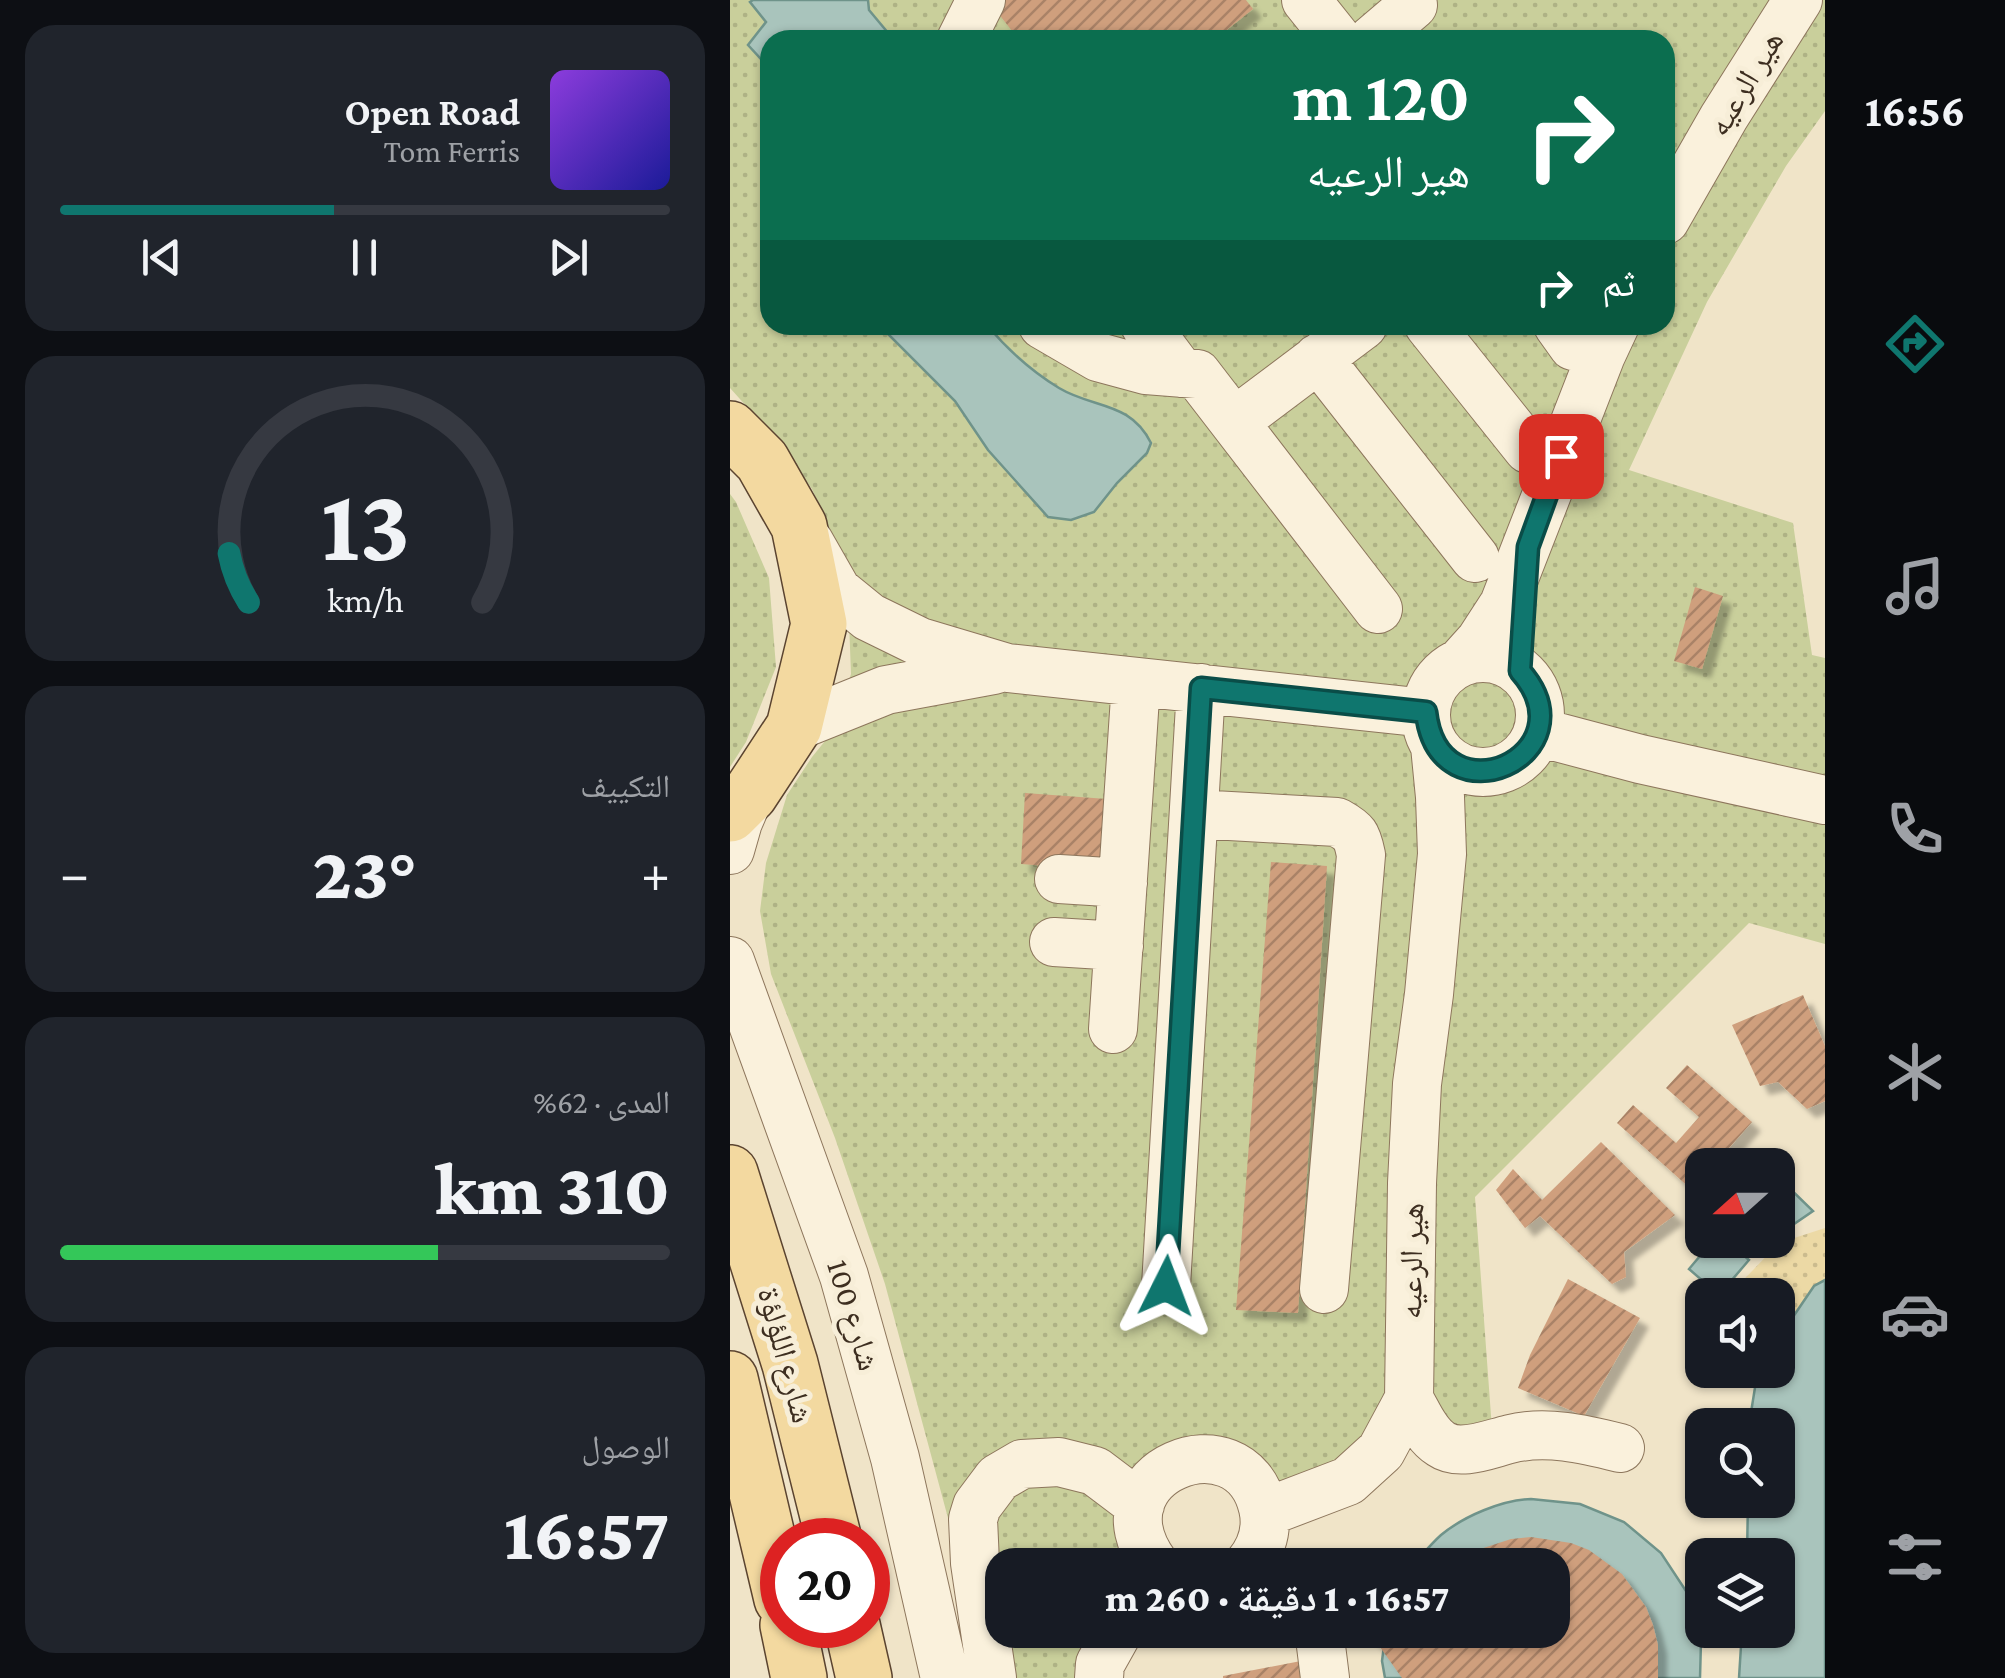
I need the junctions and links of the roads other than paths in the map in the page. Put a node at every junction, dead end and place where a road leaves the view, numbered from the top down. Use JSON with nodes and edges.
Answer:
{"nodes":[{"id":1,"x":981,"y":0,"type":"edge"},
{"id":2,"x":1306,"y":0,"type":"edge"},
{"id":3,"x":1798,"y":0,"type":"edge"},
{"id":4,"x":1419,"y":15,"type":"edge"},
{"id":5,"x":965,"y":30,"type":"edge"},
{"id":6,"x":1330,"y":30,"type":"edge"},
{"id":7,"x":1391,"y":30,"type":"edge"},
{"id":8,"x":1675,"y":203,"type":"edge"},
{"id":9,"x":1061,"y":335,"type":"edge"},
{"id":10,"x":1152,"y":335,"type":"edge"},
{"id":11,"x":1349,"y":335,"type":"edge"},
{"id":12,"x":1437,"y":335,"type":"edge"},
{"id":13,"x":1593,"y":335,"type":"edge"},
{"id":14,"x":1318,"y":358,"type":"junction"},
{"id":15,"x":1181,"y":373,"type":"junction"},
{"id":16,"x":1234,"y":422,"type":"junction"},
{"id":17,"x":730,"y":429,"type":"edge"},
{"id":18,"x":1528,"y":449,"type":"dead end"},
{"id":19,"x":800,"y":526,"type":"junction"},
{"id":20,"x":1528,"y":547,"type":"junction"},
{"id":21,"x":1475,"y":558,"type":"dead end"},
{"id":22,"x":1378,"y":609,"type":"dead end"},
{"id":23,"x":1462,"y":661,"type":"junction"},
{"id":24,"x":1007,"y":668,"type":"junction"},
{"id":25,"x":1520,"y":671,"type":"junction"},
{"id":26,"x":1136,"y":682,"type":"junction"},
{"id":27,"x":1201,"y":688,"type":"junction"},
{"id":28,"x":794,"y":727,"type":"junction"},
{"id":29,"x":1430,"y":729,"type":"junction"},
{"id":30,"x":1538,"y":732,"type":"junction"},
{"id":31,"x":1498,"y":770,"type":"junction"},
{"id":32,"x":1825,"y":800,"type":"edge"},
{"id":33,"x":740,"y":804,"type":"edge"},
{"id":34,"x":1194,"y":814,"type":"junction"},
{"id":35,"x":730,"y":850,"type":"edge"},
{"id":36,"x":1059,"y":878,"type":"dead end"},
{"id":37,"x":1123,"y":883,"type":"junction"},
{"id":38,"x":1434,"y":930,"type":"junction"},
{"id":39,"x":1054,"y":942,"type":"dead end"},
{"id":40,"x":1119,"y":946,"type":"junction"},
{"id":41,"x":730,"y":961,"type":"edge"},
{"id":42,"x":1113,"y":1029,"type":"dead end"},
{"id":43,"x":730,"y":1173,"type":"edge"},
{"id":44,"x":1166,"y":1286,"type":"dead end"},
{"id":45,"x":1324,"y":1289,"type":"dead end"},
{"id":46,"x":730,"y":1379,"type":"edge"},
{"id":47,"x":1410,"y":1399,"type":"junction"},
{"id":48,"x":1620,"y":1448,"type":"dead end"},
{"id":49,"x":1140,"y":1506,"type":"junction"},
{"id":50,"x":1264,"y":1514,"type":"junction"},
{"id":51,"x":763,"y":1518,"type":"edge"},
{"id":52,"x":828,"y":1518,"type":"edge"},
{"id":53,"x":1144,"y":1548,"type":"edge"},
{"id":54,"x":1260,"y":1548,"type":"edge"},
{"id":55,"x":793,"y":1648,"type":"edge"},
{"id":56,"x":857,"y":1648,"type":"edge"},
{"id":57,"x":1321,"y":1648,"type":"edge"},
{"id":58,"x":949,"y":1671,"type":"edge"},
{"id":59,"x":799,"y":1678,"type":"edge"},
{"id":60,"x":864,"y":1678,"type":"edge"},
{"id":61,"x":992,"y":1678,"type":"edge"},
{"id":62,"x":1325,"y":1678,"type":"edge"}],
"edges":[{"from":1,"to":5,"type":"street"},
{"from":2,"to":6,"type":"street"},
{"from":3,"to":8,"type":"street","name":"هير الرعيه"},
{"from":4,"to":7,"type":"street"},
{"from":9,"to":15,"type":"street"},
{"from":10,"to":15,"type":"street"},
{"from":11,"to":14,"type":"street"},
{"from":12,"to":18,"type":"street"},
{"from":13,"to":20,"type":"street"},
{"from":14,"to":16,"type":"street"},
{"from":14,"to":21,"type":"street"},
{"from":15,"to":16,"type":"street"},
{"from":16,"to":22,"type":"street"},
{"from":17,"to":19,"type":"main road"},
{"from":19,"to":24,"type":"street"},
{"from":19,"to":28,"type":"main road"},
{"from":20,"to":23,"type":"street"},
{"from":20,"to":25,"type":"street"},
{"from":23,"to":25,"type":"street"},
{"from":23,"to":29,"type":"street"},
{"from":24,"to":26,"type":"street"},
{"from":24,"to":28,"type":"street"},
{"from":25,"to":30,"type":"street"},
{"from":26,"to":27,"type":"street"},
{"from":26,"to":37,"type":"street"},
{"from":27,"to":29,"type":"street"},
{"from":27,"to":34,"type":"street"},
{"from":28,"to":33,"type":"main road"},
{"from":29,"to":31,"type":"street"},
{"from":29,"to":38,"type":"street","name":"هير الرعيه"},
{"from":30,"to":31,"type":"street"},
{"from":30,"to":32,"type":"street"},
{"from":31,"to":38,"type":"street","name":"هير الرعيه"},
{"from":33,"to":35,"type":"street"},
{"from":34,"to":44,"type":"street"},
{"from":34,"to":45,"type":"street"},
{"from":36,"to":37,"type":"street"},
{"from":37,"to":40,"type":"street"},
{"from":38,"to":47,"type":"street","name":"هير الرعيه"},
{"from":39,"to":40,"type":"street"},
{"from":40,"to":42,"type":"street"},
{"from":41,"to":58,"type":"street","name":"شارع 100"},
{"from":43,"to":52,"type":"main road","name":"شارع اللؤلؤة"},
{"from":46,"to":51,"type":"main road","name":"شارع اللؤلؤة"},
{"from":47,"to":48,"type":"street"},
{"from":47,"to":50,"type":"street","name":"هير الرعيه"},
{"from":49,"to":50,"type":"street"},
{"from":49,"to":53,"type":"street"},
{"from":49,"to":61,"type":"street"},
{"from":50,"to":54,"type":"street"},
{"from":55,"to":59,"type":"main road"},
{"from":56,"to":60,"type":"main road"},
{"from":57,"to":62,"type":"street"}]}
